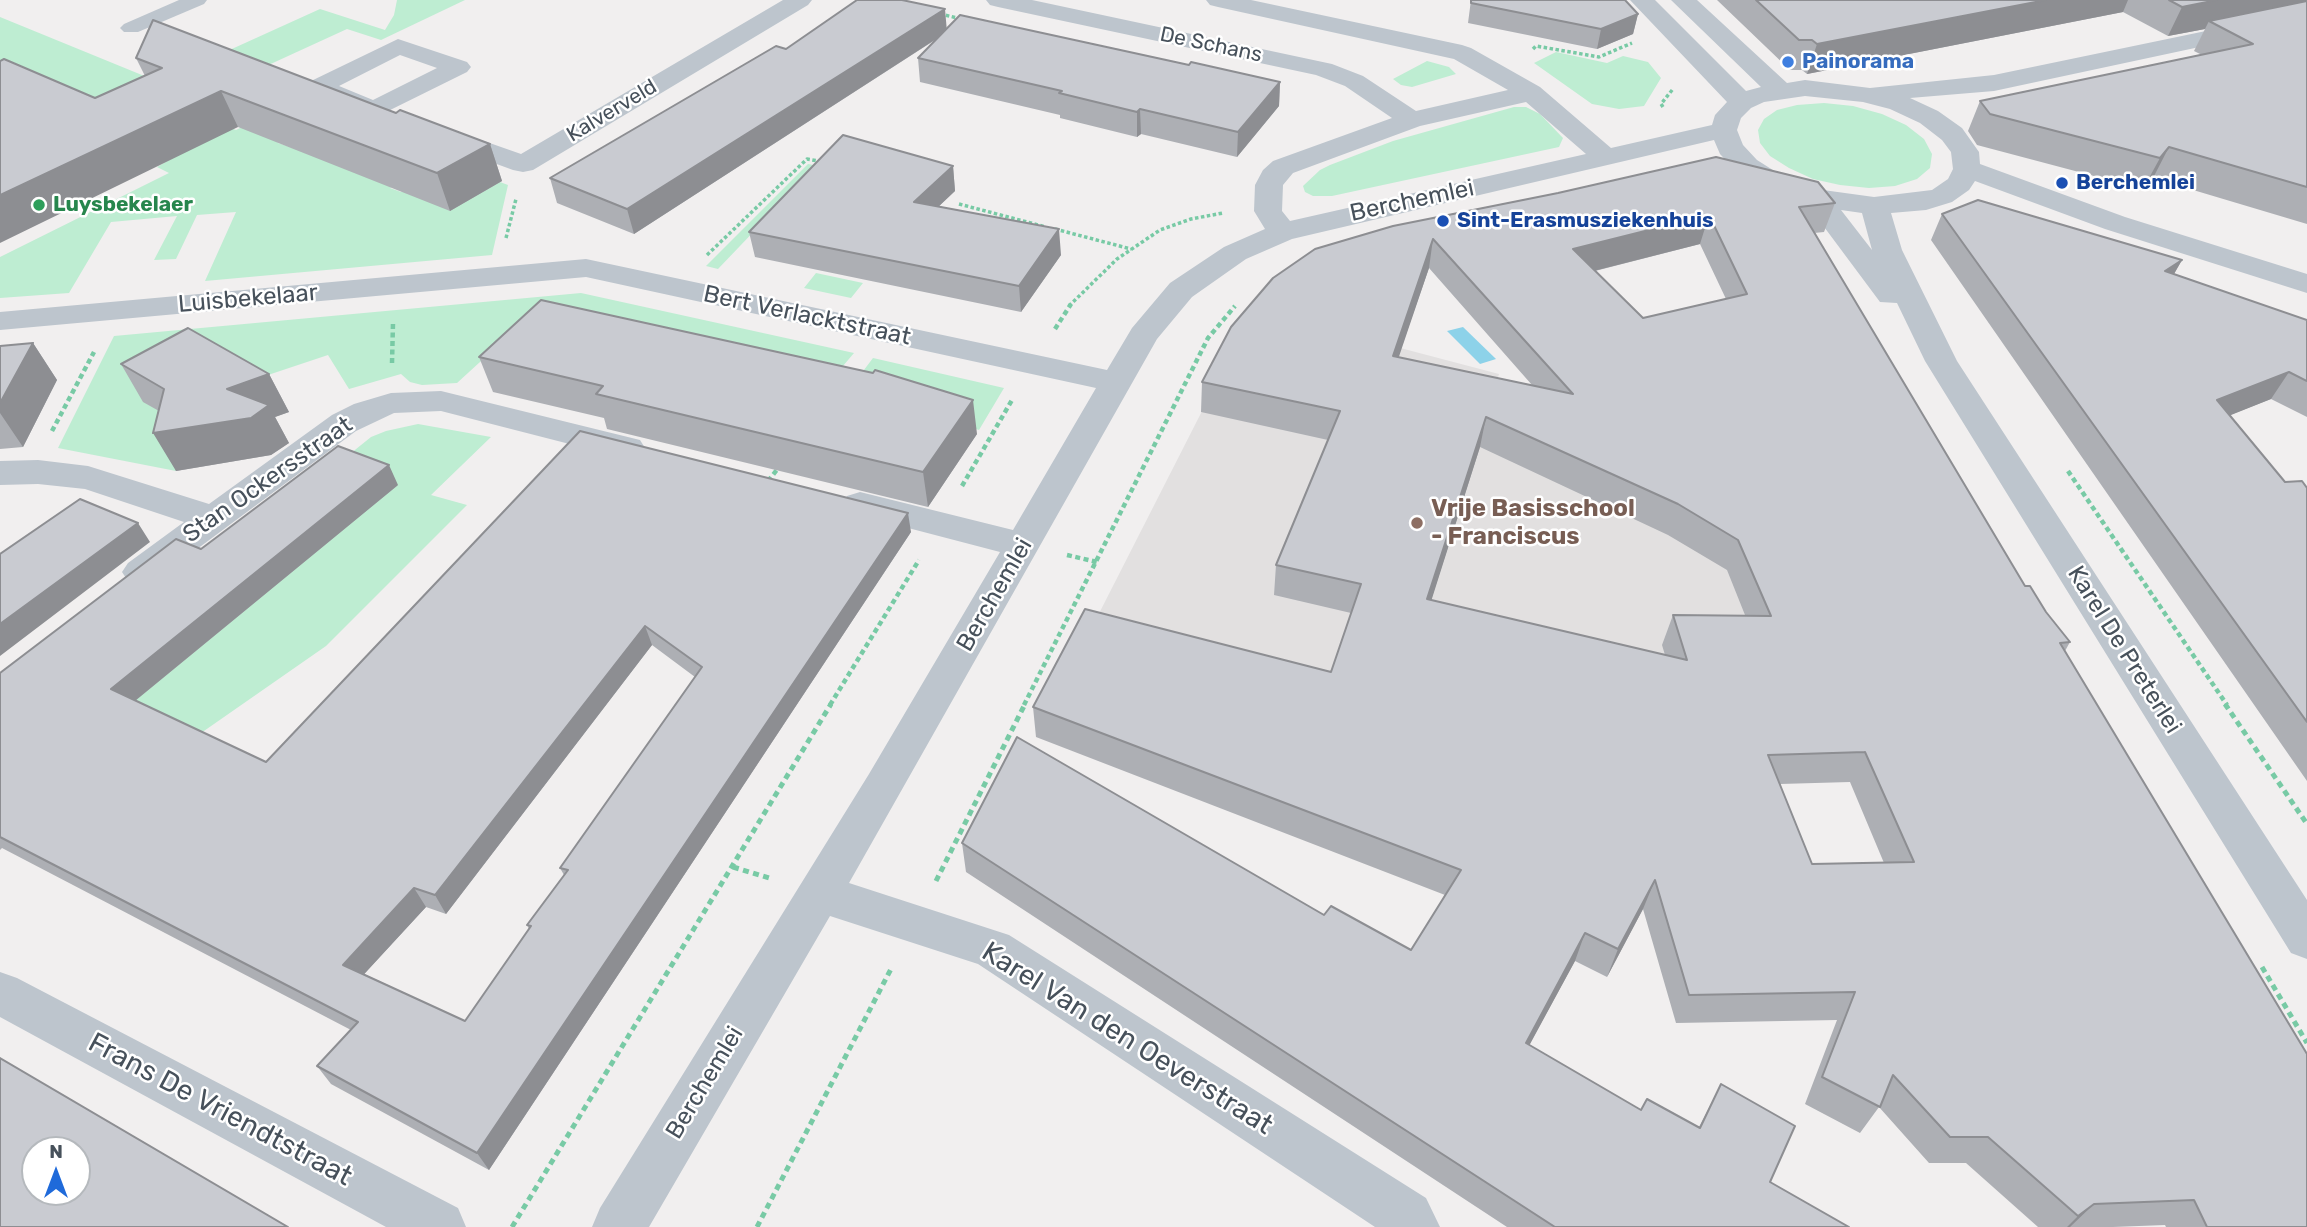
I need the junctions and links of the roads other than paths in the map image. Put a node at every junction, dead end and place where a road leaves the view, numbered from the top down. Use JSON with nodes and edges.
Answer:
{"nodes":[{"id":1,"x":197,"y":0,"type":"edge"},
{"id":2,"x":800,"y":0,"type":"edge"},
{"id":3,"x":998,"y":0,"type":"edge"},
{"id":4,"x":1218,"y":0,"type":"edge"},
{"id":5,"x":1642,"y":0,"type":"edge"},
{"id":6,"x":1683,"y":0,"type":"edge"},
{"id":7,"x":2307,"y":17,"type":"edge"},
{"id":8,"x":131,"y":28,"type":"dead end"},
{"id":9,"x":1994,"y":83,"type":"junction"},
{"id":10,"x":1779,"y":90,"type":"junction"},
{"id":11,"x":1531,"y":93,"type":"junction"},
{"id":12,"x":1864,"y":93,"type":"junction"},
{"id":13,"x":1742,"y":102,"type":"junction"},
{"id":14,"x":376,"y":109,"type":"edge"},
{"id":15,"x":1929,"y":117,"type":"junction"},
{"id":16,"x":1412,"y":120,"type":"junction"},
{"id":17,"x":1724,"y":130,"type":"junction"},
{"id":18,"x":1607,"y":158,"type":"junction"},
{"id":19,"x":1747,"y":166,"type":"junction"},
{"id":20,"x":1710,"y":167,"type":"edge"},
{"id":21,"x":1672,"y":169,"type":"edge"},
{"id":22,"x":1967,"y":169,"type":"junction"},
{"id":23,"x":1535,"y":175,"type":"junction"},
{"id":24,"x":1942,"y":196,"type":"junction"},
{"id":25,"x":1817,"y":198,"type":"junction"},
{"id":26,"x":1874,"y":206,"type":"junction"},
{"id":27,"x":2115,"y":223,"type":"junction"},
{"id":28,"x":1282,"y":232,"type":"junction"},
{"id":29,"x":496,"y":276,"type":"joint"},
{"id":30,"x":2307,"y":284,"type":"edge"},
{"id":31,"x":0,"y":321,"type":"edge"},
{"id":32,"x":1941,"y":360,"type":"junction"},
{"id":33,"x":1116,"y":382,"type":"junction"},
{"id":34,"x":664,"y":456,"type":"edge"},
{"id":35,"x":15,"y":472,"type":"edge"},
{"id":36,"x":775,"y":472,"type":"edge"},
{"id":37,"x":212,"y":518,"type":"junction"},
{"id":38,"x":1024,"y":545,"type":"junction"},
{"id":39,"x":116,"y":591,"type":"edge"},
{"id":40,"x":819,"y":893,"type":"junction"},
{"id":41,"x":2307,"y":939,"type":"edge"},
{"id":42,"x":0,"y":993,"type":"edge"},
{"id":43,"x":439,"y":1227,"type":"edge"},
{"id":44,"x":619,"y":1227,"type":"edge"},
{"id":45,"x":1413,"y":1227,"type":"edge"}],
"edges":[{"from":1,"to":8,"type":"lane"},
{"from":2,"to":14,"type":"street","name":"Kalverveld"},
{"from":3,"to":16,"type":"street","name":"De Schans"},
{"from":4,"to":11,"type":"street","name":"De Schans"},
{"from":5,"to":13,"type":"street"},
{"from":6,"to":10,"type":"street"},
{"from":7,"to":9,"type":"street"},
{"from":9,"to":12,"type":"street"},
{"from":9,"to":15,"type":"street"},
{"from":10,"to":12,"type":"street"},
{"from":10,"to":13,"type":"street"},
{"from":11,"to":16,"type":"street"},
{"from":11,"to":18,"type":"street","name":"De Schans"},
{"from":12,"to":15,"type":"street"},
{"from":13,"to":17,"type":"street"},
{"from":15,"to":22,"type":"street"},
{"from":16,"to":28,"type":"street"},
{"from":17,"to":18,"type":"street","name":"Berchemlei"},
{"from":17,"to":19,"type":"street"},
{"from":18,"to":23,"type":"street","name":"Berchemlei"},
{"from":19,"to":20,"type":"street"},
{"from":19,"to":25,"type":"street"},
{"from":21,"to":23,"type":"street","name":"Berchemlei"},
{"from":22,"to":24,"type":"street"},
{"from":22,"to":27,"type":"street"},
{"from":23,"to":28,"type":"street","name":"Berchemlei"},
{"from":24,"to":26,"type":"street"},
{"from":24,"to":27,"type":"street"},
{"from":25,"to":26,"type":"street"},
{"from":25,"to":32,"type":"street","name":"Karel De Preterlei"},
{"from":26,"to":32,"type":"street","name":"Karel De Preterlei"},
{"from":27,"to":30,"type":"street"},
{"from":28,"to":33,"type":"street","name":"Berchemlei"},
{"from":29,"to":31,"type":"street","name":"Luisbekelaar"},
{"from":29,"to":33,"type":"street","name":"Bert Verlacktstraat"},
{"from":32,"to":41,"type":"street","name":"Karel De Preterlei"},
{"from":33,"to":38,"type":"street","name":"Berchemlei"},
{"from":34,"to":37,"type":"street","name":"Stan Ockersstraat"},
{"from":35,"to":37,"type":"street"},
{"from":36,"to":38,"type":"street"},
{"from":37,"to":39,"type":"street","name":"Stan Ockersstraat"},
{"from":38,"to":40,"type":"street","name":"Berchemlei"},
{"from":40,"to":44,"type":"street","name":"Berchemlei"},
{"from":40,"to":45,"type":"street","name":"Karel Van den Oeverstraat"},
{"from":42,"to":43,"type":"street","name":"Frans De Vriendtstraat"}]}
